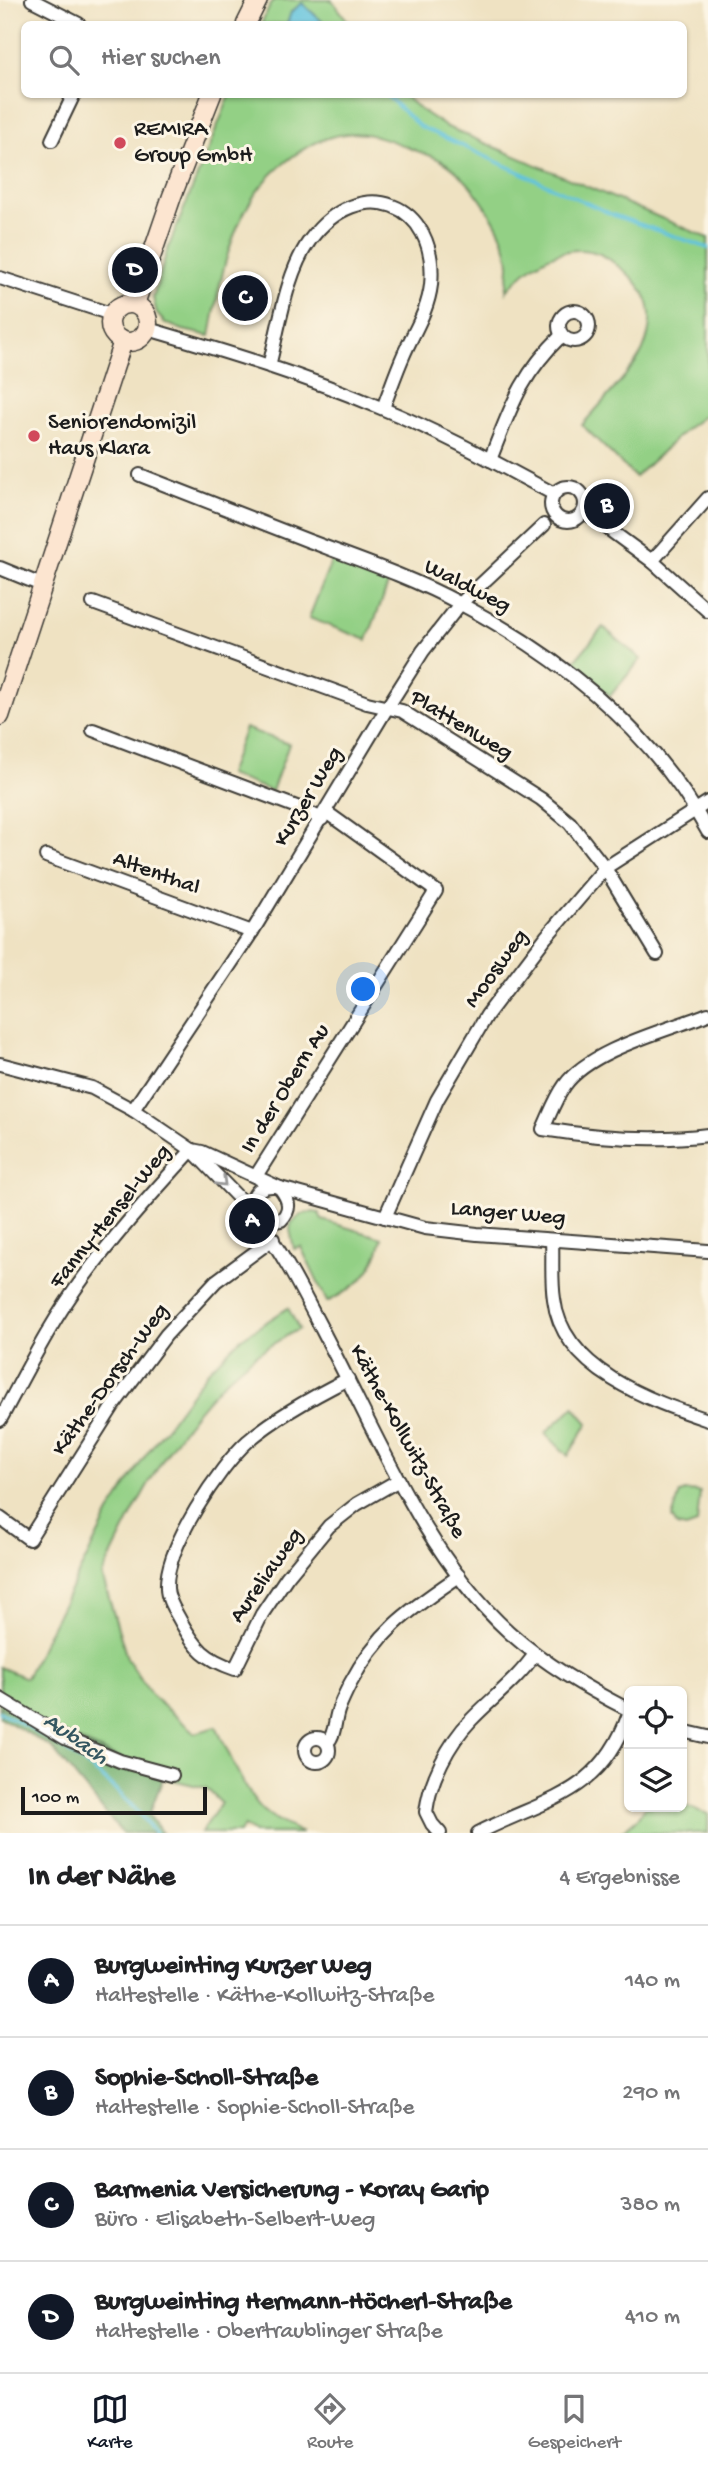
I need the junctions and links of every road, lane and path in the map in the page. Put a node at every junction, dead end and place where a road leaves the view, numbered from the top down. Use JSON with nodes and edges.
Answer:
{"nodes":[{"id":1,"x":32,"y":0,"type":"edge"},
{"id":2,"x":258,"y":0,"type":"edge"},
{"id":3,"x":55,"y":5,"type":"edge"},
{"id":4,"x":75,"y":21,"type":"edge"},
{"id":5,"x":248,"y":21,"type":"edge"},
{"id":6,"x":72,"y":98,"type":"edge"},
{"id":7,"x":210,"y":98,"type":"edge"},
{"id":8,"x":52,"y":140,"type":"dead end"},
{"id":9,"x":0,"y":278,"type":"edge"},
{"id":10,"x":135,"y":304,"type":"junction"},
{"id":11,"x":111,"y":314,"type":"junction"},
{"id":12,"x":148,"y":329,"type":"junction"},
{"id":13,"x":562,"y":335,"type":"dead end"},
{"id":14,"x":123,"y":341,"type":"junction"},
{"id":15,"x":269,"y":366,"type":"junction"},
{"id":16,"x":383,"y":408,"type":"junction"},
{"id":17,"x":490,"y":460,"type":"junction"},
{"id":18,"x":140,"y":475,"type":"dead end"},
{"id":19,"x":554,"y":494,"type":"junction"},
{"id":20,"x":708,"y":498,"type":"edge"},
{"id":21,"x":584,"y":511,"type":"junction"},
{"id":22,"x":544,"y":525,"type":"dead end"},
{"id":23,"x":652,"y":561,"type":"junction"},
{"id":24,"x":0,"y":568,"type":"edge"},
{"id":25,"x":44,"y":586,"type":"junction"},
{"id":26,"x":93,"y":603,"type":"dead end"},
{"id":27,"x":460,"y":604,"type":"junction"},
{"id":28,"x":708,"y":611,"type":"edge"},
{"id":29,"x":387,"y":708,"type":"junction"},
{"id":30,"x":0,"y":716,"type":"edge"},
{"id":31,"x":93,"y":730,"type":"dead end"},
{"id":32,"x":708,"y":802,"type":"edge"},
{"id":33,"x":695,"y":809,"type":"junction"},
{"id":34,"x":324,"y":816,"type":"junction"},
{"id":35,"x":708,"y":832,"type":"edge"},
{"id":36,"x":46,"y":856,"type":"dead end"},
{"id":37,"x":605,"y":868,"type":"junction"},
{"id":38,"x":252,"y":932,"type":"junction"},
{"id":39,"x":657,"y":954,"type":"dead end"},
{"id":40,"x":708,"y":1014,"type":"edge"},
{"id":41,"x":0,"y":1064,"type":"edge"},
{"id":42,"x":133,"y":1110,"type":"junction"},
{"id":43,"x":708,"y":1136,"type":"edge"},
{"id":44,"x":192,"y":1150,"type":"junction"},
{"id":45,"x":256,"y":1176,"type":"junction"},
{"id":46,"x":278,"y":1187,"type":"junction"},
{"id":47,"x":308,"y":1195,"type":"junction"},
{"id":48,"x":289,"y":1208,"type":"junction"},
{"id":49,"x":254,"y":1215,"type":"junction"},
{"id":50,"x":385,"y":1217,"type":"junction"},
{"id":51,"x":281,"y":1220,"type":"junction"},
{"id":52,"x":552,"y":1240,"type":"junction"},
{"id":53,"x":275,"y":1242,"type":"junction"},
{"id":54,"x":708,"y":1251,"type":"edge"},
{"id":55,"x":348,"y":1379,"type":"junction"},
{"id":56,"x":0,"y":1420,"type":"edge"},
{"id":57,"x":708,"y":1420,"type":"edge"},
{"id":58,"x":399,"y":1480,"type":"junction"},
{"id":59,"x":0,"y":1518,"type":"edge"},
{"id":60,"x":459,"y":1576,"type":"junction"},
{"id":61,"x":535,"y":1654,"type":"junction"},
{"id":62,"x":0,"y":1699,"type":"edge"},
{"id":63,"x":624,"y":1709,"type":"edge"},
{"id":64,"x":624,"y":1723,"type":"edge"},
{"id":65,"x":687,"y":1732,"type":"edge"},
{"id":66,"x":708,"y":1737,"type":"edge"},
{"id":67,"x":327,"y":1743,"type":"dead end"},
{"id":68,"x":172,"y":1775,"type":"dead end"},
{"id":69,"x":440,"y":1833,"type":"edge"},
{"id":70,"x":478,"y":1833,"type":"edge"}],
"edges":[{"from":1,"to":3,"type":"street"},
{"from":2,"to":5,"type":"street"},
{"from":3,"to":4,"type":"street"},
{"from":6,"to":8,"type":"street"},
{"from":7,"to":10,"type":"street"},
{"from":9,"to":11,"type":"street"},
{"from":10,"to":11,"type":"street"},
{"from":10,"to":12,"type":"street"},
{"from":11,"to":14,"type":"street"},
{"from":12,"to":14,"type":"street"},
{"from":12,"to":15,"type":"street"},
{"from":13,"to":17,"type":"street"},
{"from":14,"to":25,"type":"street"},
{"from":15,"to":16,"type":"street"},
{"from":15,"to":16,"type":"street"},
{"from":16,"to":17,"type":"street"},
{"from":17,"to":19,"type":"street"},
{"from":18,"to":27,"type":"street","name":"Waldweg"},
{"from":19,"to":21,"type":"street"},
{"from":19,"to":21,"type":"street"},
{"from":20,"to":23,"type":"street"},
{"from":21,"to":23,"type":"street"},
{"from":22,"to":27,"type":"street","name":"Kurzer Weg"},
{"from":23,"to":28,"type":"street"},
{"from":24,"to":25,"type":"street"},
{"from":25,"to":30,"type":"street"},
{"from":26,"to":29,"type":"street","name":"Plattenweg"},
{"from":27,"to":29,"type":"street","name":"Kurzer Weg"},
{"from":27,"to":33,"type":"street","name":"Waldweg"},
{"from":29,"to":34,"type":"street","name":"Kurzer Weg"},
{"from":29,"to":37,"type":"street","name":"Plattenweg"},
{"from":31,"to":34,"type":"street","name":"In der Obern Au"},
{"from":32,"to":33,"type":"street","name":"Moosweg"},
{"from":33,"to":35,"type":"street","name":"Waldweg"},
{"from":33,"to":37,"type":"street","name":"Moosweg"},
{"from":34,"to":38,"type":"street","name":"Kurzer Weg"},
{"from":34,"to":45,"type":"street","name":"In der Obern Au"},
{"from":36,"to":38,"type":"street","name":"Altenthal"},
{"from":37,"to":39,"type":"street","name":"Plattenweg"},
{"from":37,"to":50,"type":"street","name":"Moosweg"},
{"from":38,"to":42,"type":"street","name":"Kurzer Weg"},
{"from":40,"to":43,"type":"street"},
{"from":41,"to":42,"type":"street","name":"Langer Weg"},
{"from":42,"to":44,"type":"street","name":"Langer Weg"},
{"from":44,"to":45,"type":"street","name":"Langer Weg"},
{"from":44,"to":49,"type":"street","name":"Käthe-Kollwitz-Straße","one_way":true},
{"from":44,"to":56,"type":"street","name":"Fanny-Hensel-Weg"},
{"from":45,"to":46,"type":"street","name":"Langer Weg"},
{"from":46,"to":47,"type":"street","name":"Langer Weg"},
{"from":46,"to":48,"type":"street"},
{"from":46,"to":49,"type":"street"},
{"from":47,"to":48,"type":"street"},
{"from":47,"to":50,"type":"street","name":"Langer Weg"},
{"from":48,"to":51,"type":"street"},
{"from":49,"to":51,"type":"street"},
{"from":49,"to":53,"type":"street","name":"Käthe-Kollwitz-Straße"},
{"from":50,"to":52,"type":"street","name":"Langer Weg"},
{"from":51,"to":53,"type":"street"},
{"from":52,"to":54,"type":"street","name":"Langer Weg"},
{"from":52,"to":57,"type":"street"},
{"from":53,"to":55,"type":"street","name":"Käthe-Kollwitz-Straße"},
{"from":53,"to":59,"type":"street","name":"Käthe-Dorsch-Weg"},
{"from":55,"to":58,"type":"street","name":"Käthe-Kollwitz-Straße"},
{"from":55,"to":58,"type":"street","name":"Aureliaweg"},
{"from":58,"to":60,"type":"street","name":"Käthe-Kollwitz-Straße"},
{"from":60,"to":61,"type":"street","name":"Käthe-Kollwitz-Straße"},
{"from":60,"to":67,"type":"street"},
{"from":61,"to":63,"type":"street","name":"Käthe-Kollwitz-Straße"},
{"from":61,"to":69,"type":"street"},
{"from":62,"to":68,"type":"street"},
{"from":64,"to":70,"type":"street"},
{"from":65,"to":66,"type":"street"}]}
